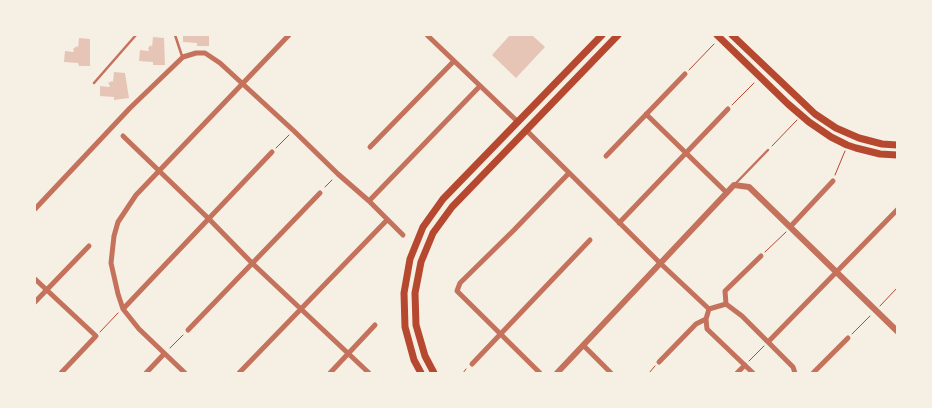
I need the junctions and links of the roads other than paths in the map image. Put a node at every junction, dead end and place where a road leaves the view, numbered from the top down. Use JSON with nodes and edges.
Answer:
{"nodes":[{"id":1,"x":136,"y":35,"type":"edge"},
{"id":2,"x":174,"y":35,"type":"edge"},
{"id":3,"x":289,"y":35,"type":"edge"},
{"id":4,"x":427,"y":35,"type":"edge"},
{"id":5,"x":602,"y":35,"type":"edge"},
{"id":6,"x":618,"y":35,"type":"edge"},
{"id":7,"x":732,"y":35,"type":"edge"},
{"id":8,"x":719,"y":37,"type":"edge"},
{"id":9,"x":183,"y":57,"type":"junction"},
{"id":10,"x":454,"y":61,"type":"junction"},
{"id":11,"x":685,"y":74,"type":"road end"},
{"id":12,"x":94,"y":83,"type":"dead end"},
{"id":13,"x":242,"y":84,"type":"junction"},
{"id":14,"x":480,"y":86,"type":"junction"},
{"id":15,"x":728,"y":109,"type":"road end"},
{"id":16,"x":646,"y":114,"type":"junction"},
{"id":17,"x":518,"y":122,"type":"junction"},
{"id":18,"x":526,"y":130,"type":"junction"},
{"id":19,"x":123,"y":136,"type":"dead end"},
{"id":20,"x":897,"y":145,"type":"edge"},
{"id":21,"x":370,"y":147,"type":"dead end"},
{"id":22,"x":768,"y":150,"type":"road end"},
{"id":23,"x":272,"y":152,"type":"road end"},
{"id":24,"x":686,"y":152,"type":"junction"},
{"id":25,"x":897,"y":155,"type":"edge"},
{"id":26,"x":606,"y":156,"type":"dead end"},
{"id":27,"x":158,"y":171,"type":"junction"},
{"id":28,"x":569,"y":173,"type":"junction"},
{"id":29,"x":833,"y":181,"type":"road end"},
{"id":30,"x":734,"y":185,"type":"junction"},
{"id":31,"x":320,"y":193,"type":"road end"},
{"id":32,"x":727,"y":193,"type":"junction"},
{"id":33,"x":369,"y":201,"type":"junction"},
{"id":34,"x":35,"y":209,"type":"edge"},
{"id":35,"x":897,"y":210,"type":"edge"},
{"id":36,"x":209,"y":219,"type":"junction"},
{"id":37,"x":387,"y":220,"type":"junction"},
{"id":38,"x":619,"y":223,"type":"junction"},
{"id":39,"x":790,"y":227,"type":"junction"},
{"id":40,"x":403,"y":235,"type":"dead end"},
{"id":41,"x":590,"y":240,"type":"dead end"},
{"id":42,"x":89,"y":246,"type":"dead end"},
{"id":43,"x":761,"y":256,"type":"road end"},
{"id":44,"x":252,"y":263,"type":"junction"},
{"id":45,"x":660,"y":263,"type":"junction"},
{"id":46,"x":836,"y":272,"type":"junction"},
{"id":47,"x":35,"y":279,"type":"edge"},
{"id":48,"x":46,"y":290,"type":"junction"},
{"id":49,"x":35,"y":302,"type":"edge"},
{"id":50,"x":726,"y":304,"type":"junction"},
{"id":51,"x":301,"y":308,"type":"junction"},
{"id":52,"x":122,"y":309,"type":"junction"},
{"id":53,"x":709,"y":309,"type":"junction"},
{"id":54,"x":706,"y":319,"type":"junction"},
{"id":55,"x":376,"y":325,"type":"dead end"},
{"id":56,"x":188,"y":330,"type":"road end"},
{"id":57,"x":897,"y":331,"type":"edge"},
{"id":58,"x":501,"y":334,"type":"junction"},
{"id":59,"x":848,"y":338,"type":"road end"},
{"id":60,"x":768,"y":342,"type":"junction"},
{"id":61,"x":583,"y":345,"type":"junction"},
{"id":62,"x":164,"y":354,"type":"junction"},
{"id":63,"x":348,"y":354,"type":"junction"},
{"id":64,"x":659,"y":362,"type":"road end"},
{"id":65,"x":472,"y":364,"type":"dead end"},
{"id":66,"x":745,"y":365,"type":"junction"},
{"id":67,"x":61,"y":373,"type":"edge"},
{"id":68,"x":146,"y":373,"type":"edge"},
{"id":69,"x":185,"y":373,"type":"edge"},
{"id":70,"x":239,"y":373,"type":"edge"},
{"id":71,"x":330,"y":373,"type":"edge"},
{"id":72,"x":369,"y":373,"type":"edge"},
{"id":73,"x":421,"y":373,"type":"edge"},
{"id":74,"x":434,"y":373,"type":"edge"},
{"id":75,"x":540,"y":373,"type":"edge"},
{"id":76,"x":556,"y":373,"type":"edge"},
{"id":77,"x":611,"y":373,"type":"edge"},
{"id":78,"x":737,"y":373,"type":"edge"},
{"id":79,"x":753,"y":373,"type":"edge"},
{"id":80,"x":795,"y":373,"type":"edge"},
{"id":81,"x":813,"y":373,"type":"edge"}],
"edges":[{"from":1,"to":12,"type":"lane"},
{"from":2,"to":9,"type":"lane"},
{"from":3,"to":13,"type":"street"},
{"from":4,"to":10,"type":"street"},
{"from":5,"to":17,"type":"main road"},
{"from":6,"to":18,"type":"main road"},
{"from":7,"to":20,"type":"main road"},
{"from":8,"to":25,"type":"main road"},
{"from":9,"to":13,"type":"street"},
{"from":9,"to":34,"type":"street"},
{"from":10,"to":14,"type":"street"},
{"from":10,"to":21,"type":"street"},
{"from":11,"to":16,"type":"street"},
{"from":13,"to":27,"type":"street"},
{"from":13,"to":33,"type":"street"},
{"from":14,"to":17,"type":"street"},
{"from":14,"to":33,"type":"street"},
{"from":15,"to":24,"type":"street"},
{"from":16,"to":24,"type":"street"},
{"from":16,"to":26,"type":"street"},
{"from":17,"to":73,"type":"main road"},
{"from":18,"to":28,"type":"street"},
{"from":18,"to":74,"type":"main road"},
{"from":19,"to":27,"type":"street"},
{"from":22,"to":30,"type":"lane"},
{"from":23,"to":36,"type":"street"},
{"from":24,"to":32,"type":"street"},
{"from":24,"to":38,"type":"street"},
{"from":27,"to":36,"type":"street"},
{"from":27,"to":52,"type":"street"},
{"from":28,"to":38,"type":"street"},
{"from":28,"to":58,"type":"street"},
{"from":29,"to":39,"type":"street"},
{"from":30,"to":32,"type":"street"},
{"from":30,"to":39,"type":"street"},
{"from":31,"to":44,"type":"street"},
{"from":32,"to":45,"type":"street"},
{"from":33,"to":37,"type":"street"},
{"from":35,"to":46,"type":"street"},
{"from":36,"to":44,"type":"street"},
{"from":36,"to":52,"type":"street"},
{"from":37,"to":40,"type":"street"},
{"from":37,"to":51,"type":"street"},
{"from":38,"to":45,"type":"street"},
{"from":39,"to":46,"type":"street"},
{"from":41,"to":58,"type":"street"},
{"from":42,"to":48,"type":"street"},
{"from":43,"to":50,"type":"street"},
{"from":44,"to":51,"type":"street"},
{"from":44,"to":56,"type":"street"},
{"from":45,"to":53,"type":"street"},
{"from":45,"to":61,"type":"street"},
{"from":46,"to":57,"type":"street"},
{"from":46,"to":60,"type":"street"},
{"from":47,"to":48,"type":"street"},
{"from":48,"to":49,"type":"street"},
{"from":48,"to":67,"type":"street"},
{"from":50,"to":53,"type":"street"},
{"from":50,"to":60,"type":"street"},
{"from":51,"to":63,"type":"street"},
{"from":51,"to":70,"type":"street"},
{"from":52,"to":62,"type":"street"},
{"from":53,"to":54,"type":"street"},
{"from":54,"to":64,"type":"street"},
{"from":54,"to":66,"type":"street"},
{"from":55,"to":63,"type":"street"},
{"from":58,"to":65,"type":"street"},
{"from":58,"to":75,"type":"street"},
{"from":59,"to":81,"type":"street"},
{"from":60,"to":80,"type":"street"},
{"from":61,"to":76,"type":"street"},
{"from":61,"to":77,"type":"street"},
{"from":62,"to":68,"type":"street"},
{"from":62,"to":69,"type":"street"},
{"from":63,"to":71,"type":"street"},
{"from":63,"to":72,"type":"street"},
{"from":66,"to":78,"type":"street"},
{"from":66,"to":79,"type":"street"}]}
